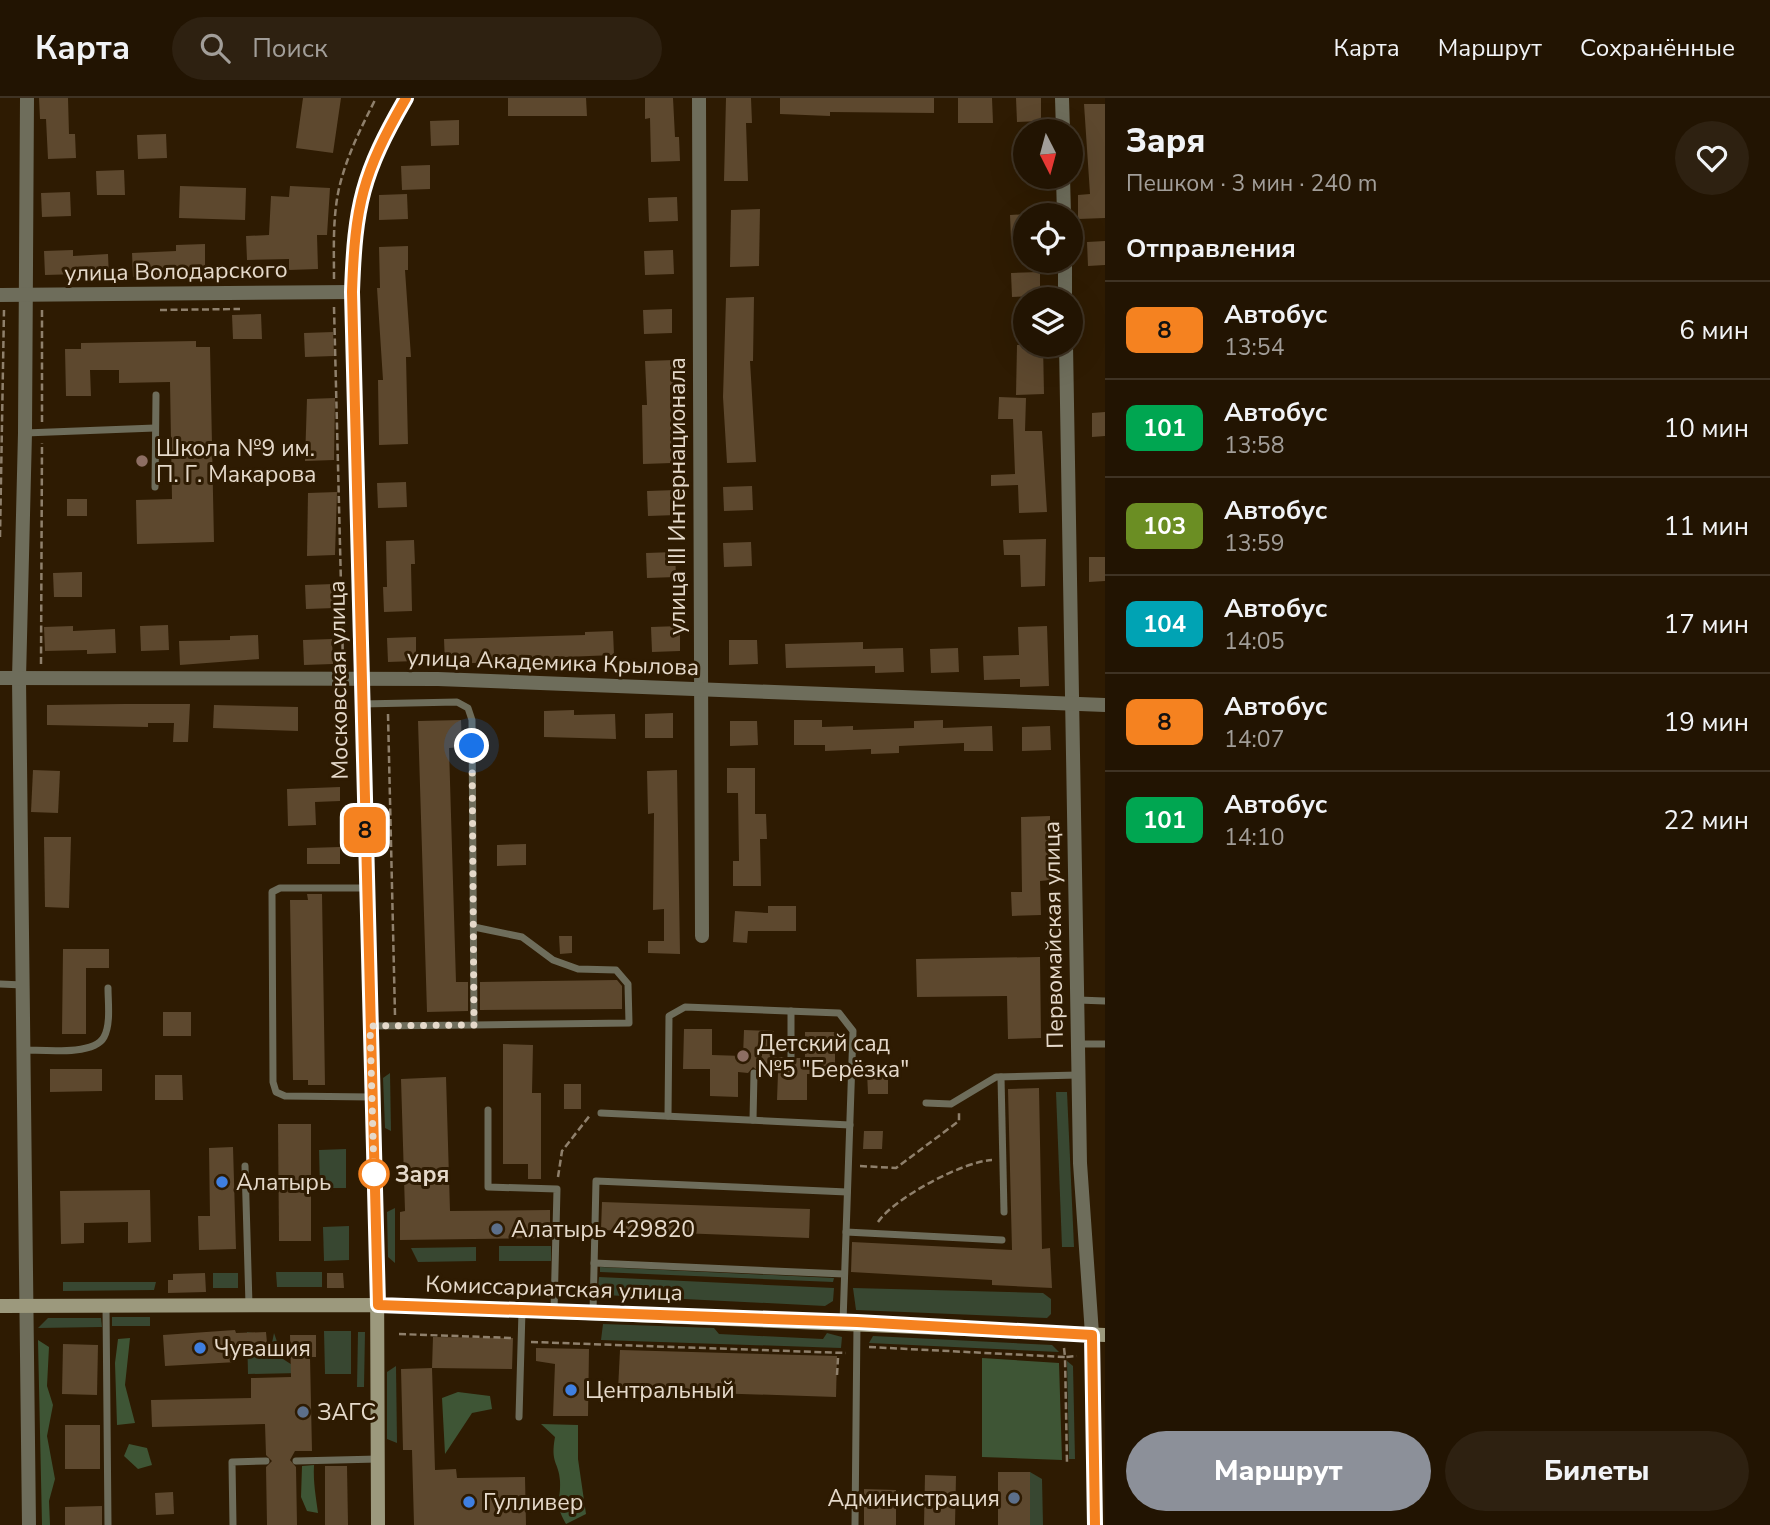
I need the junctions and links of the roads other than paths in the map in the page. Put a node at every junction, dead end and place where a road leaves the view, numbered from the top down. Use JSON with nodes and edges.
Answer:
{"nodes":[{"id":1,"x":27,"y":98,"type":"edge"},
{"id":2,"x":406,"y":98,"type":"edge"},
{"id":3,"x":699,"y":98,"type":"edge"},
{"id":4,"x":1062,"y":98,"type":"edge"},
{"id":5,"x":1063,"y":119,"type":"edge"},
{"id":6,"x":352,"y":292,"type":"junction"},
{"id":7,"x":0,"y":295,"type":"edge"},
{"id":8,"x":27,"y":295,"type":"junction"},
{"id":9,"x":1066,"y":357,"type":"edge"},
{"id":10,"x":156,"y":395,"type":"dead end"},
{"id":11,"x":155,"y":428,"type":"junction"},
{"id":12,"x":25,"y":433,"type":"junction"},
{"id":13,"x":155,"y":487,"type":"dead end"},
{"id":14,"x":0,"y":678,"type":"edge"},
{"id":15,"x":19,"y":679,"type":"junction"},
{"id":16,"x":360,"y":680,"type":"junction"},
{"id":17,"x":699,"y":690,"type":"junction"},
{"id":18,"x":361,"y":704,"type":"junction"},
{"id":19,"x":1071,"y":704,"type":"junction"},
{"id":20,"x":1105,"y":705,"type":"edge"},
{"id":21,"x":366,"y":888,"type":"junction"},
{"id":22,"x":474,"y":927,"type":"junction"},
{"id":23,"x":702,"y":936,"type":"dead end"},
{"id":24,"x":0,"y":984,"type":"edge"},
{"id":25,"x":23,"y":985,"type":"junction"},
{"id":26,"x":108,"y":988,"type":"dead end"},
{"id":27,"x":1077,"y":1000,"type":"junction"},
{"id":28,"x":1105,"y":1001,"type":"edge"},
{"id":29,"x":791,"y":1011,"type":"junction"},
{"id":30,"x":474,"y":1025,"type":"junction"},
{"id":31,"x":370,"y":1026,"type":"junction"},
{"id":32,"x":1077,"y":1044,"type":"junction"},
{"id":33,"x":1105,"y":1044,"type":"edge"},
{"id":34,"x":24,"y":1050,"type":"junction"},
{"id":35,"x":791,"y":1058,"type":"dead end"},
{"id":36,"x":754,"y":1073,"type":"dead end"},
{"id":37,"x":1078,"y":1075,"type":"junction"},
{"id":38,"x":1001,"y":1077,"type":"junction"},
{"id":39,"x":372,"y":1097,"type":"junction"},
{"id":40,"x":926,"y":1103,"type":"dead end"},
{"id":41,"x":488,"y":1110,"type":"dead end"},
{"id":42,"x":601,"y":1113,"type":"road end"},
{"id":43,"x":668,"y":1116,"type":"junction"},
{"id":44,"x":753,"y":1120,"type":"junction"},
{"id":45,"x":850,"y":1125,"type":"junction"},
{"id":46,"x":244,"y":1166,"type":"dead end"},
{"id":47,"x":847,"y":1192,"type":"junction"},
{"id":48,"x":1004,"y":1212,"type":"dead end"},
{"id":49,"x":846,"y":1232,"type":"junction"},
{"id":50,"x":1002,"y":1240,"type":"dead end"},
{"id":51,"x":594,"y":1263,"type":"junction"},
{"id":52,"x":844,"y":1274,"type":"junction"},
{"id":53,"x":249,"y":1305,"type":"junction"},
{"id":54,"x":378,"y":1305,"type":"junction"},
{"id":55,"x":0,"y":1306,"type":"edge"},
{"id":56,"x":106,"y":1306,"type":"junction"},
{"id":57,"x":28,"y":1307,"type":"junction"},
{"id":58,"x":522,"y":1310,"type":"junction"},
{"id":59,"x":554,"y":1311,"type":"junction"},
{"id":60,"x":593,"y":1313,"type":"junction"},
{"id":61,"x":850,"y":1322,"type":"junction"},
{"id":62,"x":1098,"y":1335,"type":"edge"},
{"id":63,"x":519,"y":1417,"type":"dead end"},
{"id":64,"x":378,"y":1459,"type":"junction"},
{"id":65,"x":266,"y":1461,"type":"dead end"},
{"id":66,"x":296,"y":1461,"type":"dead end"},
{"id":67,"x":29,"y":1525,"type":"edge"},
{"id":68,"x":108,"y":1525,"type":"edge"},
{"id":69,"x":233,"y":1525,"type":"edge"},
{"id":70,"x":378,"y":1525,"type":"edge"},
{"id":71,"x":855,"y":1525,"type":"edge"},
{"id":72,"x":1095,"y":1525,"type":"edge"}],
"edges":[{"from":1,"to":8,"type":"street"},
{"from":2,"to":6,"type":"street","name":"Московская улица"},
{"from":3,"to":17,"type":"street","name":"улица III Интернационала"},
{"from":4,"to":5,"type":"street"},
{"from":6,"to":8,"type":"street","name":"улица Володарского"},
{"from":6,"to":16,"type":"street","name":"Московская улица"},
{"from":7,"to":8,"type":"street","name":"улица Володарского"},
{"from":8,"to":12,"type":"street"},
{"from":9,"to":19,"type":"street","name":"Первомайская улица"},
{"from":10,"to":11,"type":"lane"},
{"from":11,"to":12,"type":"lane"},
{"from":11,"to":13,"type":"lane"},
{"from":12,"to":15,"type":"street"},
{"from":14,"to":15,"type":"street","name":"улица Академика Крылова"},
{"from":15,"to":16,"type":"street","name":"улица Академика Крылова"},
{"from":15,"to":25,"type":"street"},
{"from":16,"to":17,"type":"street","name":"улица Академика Крылова"},
{"from":16,"to":18,"type":"street","name":"Московская улица"},
{"from":17,"to":19,"type":"street","name":"улица Академика Крылова"},
{"from":17,"to":23,"type":"street","name":"улица III Интернационала"},
{"from":18,"to":21,"type":"street","name":"Московская улица"},
{"from":18,"to":22,"type":"lane"},
{"from":19,"to":20,"type":"street","name":"улица Академика Крылова"},
{"from":19,"to":27,"type":"street","name":"Первомайская улица"},
{"from":21,"to":31,"type":"street","name":"Московская улица"},
{"from":21,"to":39,"type":"lane"},
{"from":22,"to":30,"type":"lane"},
{"from":22,"to":30,"type":"lane"},
{"from":24,"to":25,"type":"lane"},
{"from":25,"to":34,"type":"street"},
{"from":26,"to":34,"type":"lane"},
{"from":27,"to":28,"type":"lane"},
{"from":27,"to":32,"type":"street","name":"Первомайская улица"},
{"from":29,"to":35,"type":"lane"},
{"from":29,"to":43,"type":"lane"},
{"from":29,"to":45,"type":"lane"},
{"from":30,"to":31,"type":"lane"},
{"from":31,"to":39,"type":"street","name":"Московская улица"},
{"from":32,"to":33,"type":"lane"},
{"from":32,"to":37,"type":"street","name":"Первомайская улица"},
{"from":34,"to":57,"type":"street"},
{"from":36,"to":44,"type":"lane"},
{"from":37,"to":38,"type":"lane"},
{"from":37,"to":62,"type":"street","name":"Первомайская улица"},
{"from":38,"to":40,"type":"lane"},
{"from":38,"to":48,"type":"lane"},
{"from":39,"to":54,"type":"street","name":"Московская улица"},
{"from":41,"to":59,"type":"lane"},
{"from":42,"to":43,"type":"lane"},
{"from":43,"to":44,"type":"lane"},
{"from":44,"to":45,"type":"lane"},
{"from":45,"to":47,"type":"lane"},
{"from":46,"to":53,"type":"lane"},
{"from":47,"to":49,"type":"lane"},
{"from":47,"to":51,"type":"lane"},
{"from":49,"to":50,"type":"lane"},
{"from":49,"to":52,"type":"lane"},
{"from":51,"to":52,"type":"lane"},
{"from":51,"to":60,"type":"lane"},
{"from":52,"to":61,"type":"lane"},
{"from":53,"to":54,"type":"street","name":"Комиссариатская улица"},
{"from":53,"to":56,"type":"street","name":"Комиссариатская улица"},
{"from":54,"to":58,"type":"street","name":"Комиссариатская улица"},
{"from":54,"to":64,"type":"street","name":"Московская улица"},
{"from":55,"to":57,"type":"street","name":"Комиссариатская улица"},
{"from":56,"to":57,"type":"street","name":"Комиссариатская улица"},
{"from":56,"to":68,"type":"lane"},
{"from":57,"to":67,"type":"street"},
{"from":58,"to":59,"type":"street","name":"Комиссариатская улица"},
{"from":58,"to":63,"type":"lane"},
{"from":59,"to":60,"type":"street","name":"Комиссариатская улица"},
{"from":60,"to":61,"type":"street","name":"Комиссариатская улица"},
{"from":61,"to":62,"type":"street","name":"Комиссариатская улица"},
{"from":61,"to":71,"type":"lane"},
{"from":62,"to":72,"type":"street","name":"Первомайская улица"},
{"from":64,"to":66,"type":"lane"},
{"from":64,"to":70,"type":"street","name":"Московская улица"},
{"from":65,"to":69,"type":"lane"}]}
